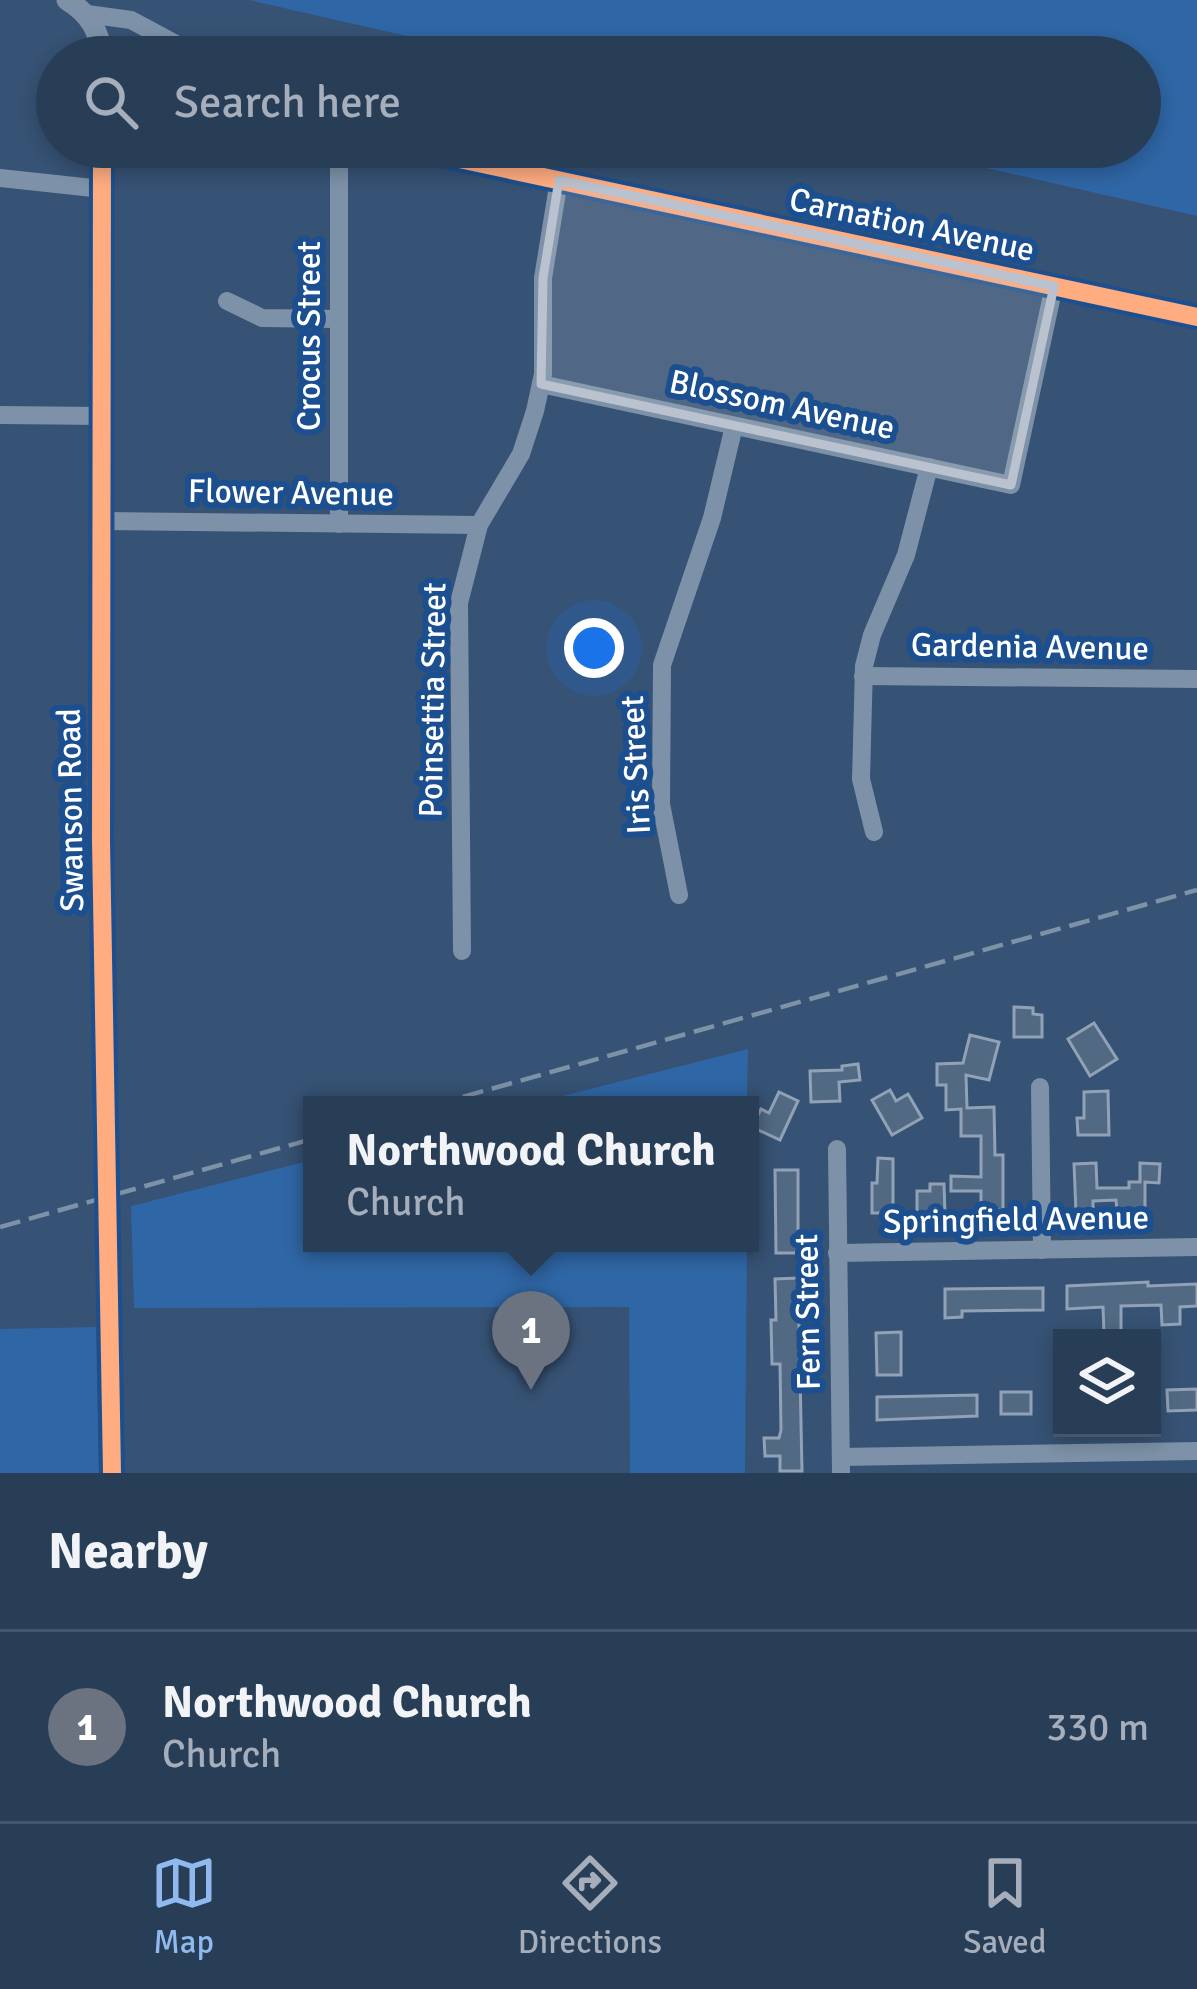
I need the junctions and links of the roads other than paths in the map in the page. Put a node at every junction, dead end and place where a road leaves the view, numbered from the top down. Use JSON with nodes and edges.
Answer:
{"nodes":[{"id":1,"x":68,"y":0,"type":"edge"},
{"id":2,"x":87,"y":14,"type":"junction"},
{"id":3,"x":98,"y":36,"type":"edge"},
{"id":4,"x":161,"y":36,"type":"edge"},
{"id":5,"x":102,"y":168,"type":"edge"},
{"id":6,"x":339,"y":168,"type":"edge"},
{"id":7,"x":502,"y":168,"type":"edge"},
{"id":8,"x":0,"y":178,"type":"edge"},
{"id":9,"x":559,"y":180,"type":"junction"},
{"id":10,"x":102,"y":189,"type":"junction"},
{"id":11,"x":1054,"y":286,"type":"junction"},
{"id":12,"x":227,"y":301,"type":"dead end"},
{"id":13,"x":1197,"y":317,"type":"edge"},
{"id":14,"x":339,"y":319,"type":"junction"},
{"id":15,"x":541,"y":384,"type":"junction"},
{"id":16,"x":0,"y":415,"type":"edge"},
{"id":17,"x":103,"y":416,"type":"junction"},
{"id":18,"x":734,"y":426,"type":"junction"},
{"id":19,"x":929,"y":467,"type":"junction"},
{"id":20,"x":103,"y":521,"type":"junction"},
{"id":21,"x":340,"y":524,"type":"junction"},
{"id":22,"x":478,"y":525,"type":"junction"},
{"id":23,"x":862,"y":676,"type":"junction"},
{"id":24,"x":1197,"y":679,"type":"edge"},
{"id":25,"x":874,"y":832,"type":"dead end"},
{"id":26,"x":680,"y":895,"type":"dead end"},
{"id":27,"x":462,"y":951,"type":"dead end"},
{"id":28,"x":1040,"y":1088,"type":"dead end"},
{"id":29,"x":837,"y":1149,"type":"dead end"},
{"id":30,"x":1197,"y":1247,"type":"edge"},
{"id":31,"x":1042,"y":1250,"type":"junction"},
{"id":32,"x":837,"y":1253,"type":"junction"},
{"id":33,"x":1197,"y":1451,"type":"edge"},
{"id":34,"x":841,"y":1465,"type":"edge"},
{"id":35,"x":112,"y":1473,"type":"edge"}],
"edges":[{"from":1,"to":2,"type":"street"},
{"from":2,"to":3,"type":"street"},
{"from":2,"to":4,"type":"street"},
{"from":5,"to":10,"type":"street","name":"Swanson Road"},
{"from":6,"to":14,"type":"street","name":"Crocus Street"},
{"from":7,"to":9,"type":"street","name":"Carnation Avenue"},
{"from":8,"to":10,"type":"street"},
{"from":9,"to":11,"type":"street","name":"Carnation Avenue"},
{"from":9,"to":15,"type":"street","name":"Poinsettia Street"},
{"from":10,"to":17,"type":"street","name":"Swanson Road"},
{"from":11,"to":13,"type":"street","name":"Carnation Avenue"},
{"from":11,"to":19,"type":"street","name":"Blossom Avenue"},
{"from":12,"to":14,"type":"street"},
{"from":14,"to":21,"type":"street","name":"Crocus Street"},
{"from":15,"to":18,"type":"street","name":"Blossom Avenue"},
{"from":15,"to":22,"type":"street","name":"Poinsettia Street"},
{"from":16,"to":17,"type":"street"},
{"from":17,"to":20,"type":"street","name":"Swanson Road"},
{"from":18,"to":19,"type":"street","name":"Blossom Avenue"},
{"from":18,"to":26,"type":"street","name":"Iris Street"},
{"from":19,"to":23,"type":"street"},
{"from":20,"to":21,"type":"street","name":"Flower Avenue"},
{"from":20,"to":35,"type":"street","name":"Swanson Road"},
{"from":21,"to":22,"type":"street","name":"Flower Avenue"},
{"from":22,"to":27,"type":"street","name":"Poinsettia Street"},
{"from":23,"to":24,"type":"street","name":"Gardenia Avenue"},
{"from":23,"to":25,"type":"street"},
{"from":28,"to":31,"type":"street"},
{"from":29,"to":32,"type":"street","name":"Fern Street"},
{"from":30,"to":31,"type":"street","name":"Springfield Avenue"},
{"from":31,"to":32,"type":"street","name":"Springfield Avenue"},
{"from":32,"to":34,"type":"street","name":"Fern Street"},
{"from":33,"to":34,"type":"street"}]}
